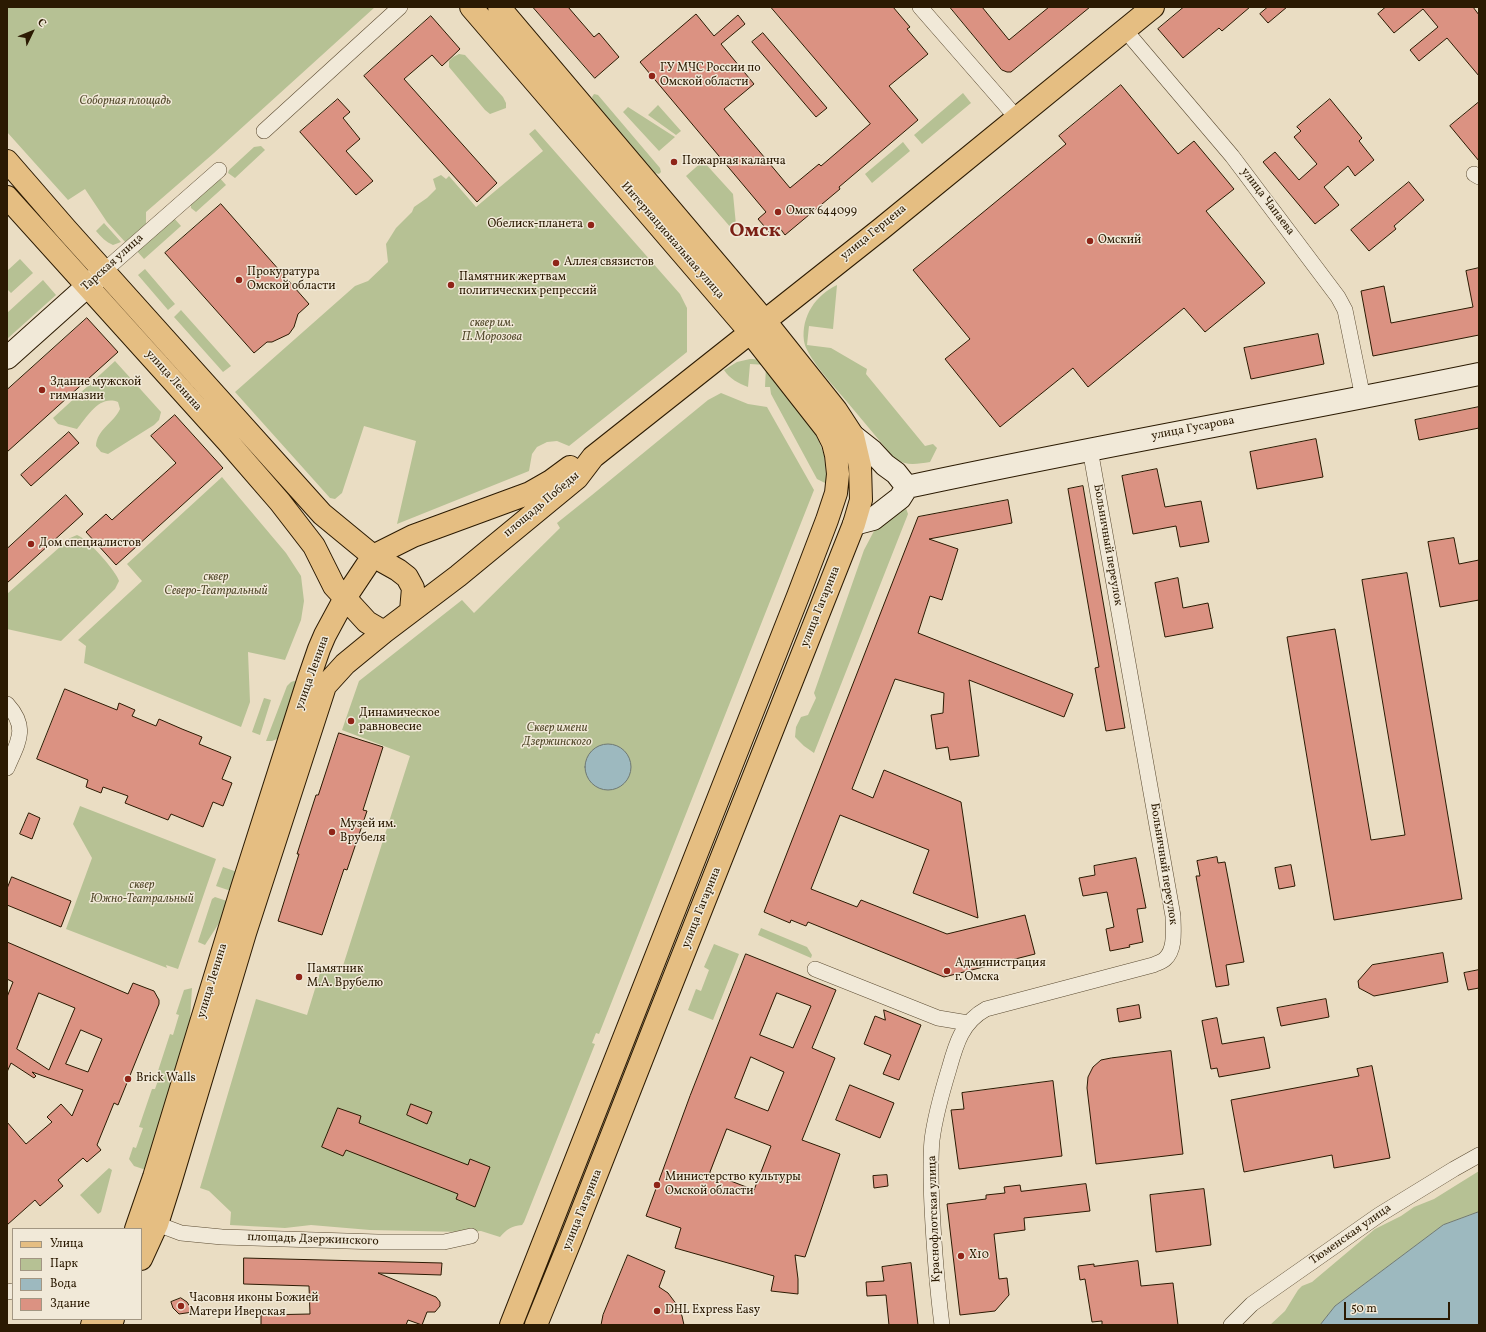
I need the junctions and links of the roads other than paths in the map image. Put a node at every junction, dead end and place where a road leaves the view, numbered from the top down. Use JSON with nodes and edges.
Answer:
{"nodes":[{"id":1,"x":400,"y":7,"type":"edge"},
{"id":2,"x":471,"y":7,"type":"edge"},
{"id":3,"x":499,"y":7,"type":"edge"},
{"id":4,"x":920,"y":7,"type":"edge"},
{"id":5,"x":1153,"y":7,"type":"edge"},
{"id":6,"x":1126,"y":30,"type":"junction"},
{"id":7,"x":1016,"y":117,"type":"junction"},
{"id":8,"x":264,"y":131,"type":"dead end"},
{"id":9,"x":7,"y":161,"type":"edge"},
{"id":10,"x":219,"y":170,"type":"dead end"},
{"id":11,"x":7,"y":197,"type":"edge"},
{"id":12,"x":104,"y":271,"type":"junction"},
{"id":13,"x":87,"y":286,"type":"junction"},
{"id":14,"x":758,"y":327,"type":"junction"},
{"id":15,"x":7,"y":358,"type":"edge"},
{"id":16,"x":1479,"y":374,"type":"edge"},
{"id":17,"x":1364,"y":398,"type":"junction"},
{"id":18,"x":219,"y":399,"type":"junction"},
{"id":19,"x":203,"y":414,"type":"junction"},
{"id":20,"x":853,"y":436,"type":"junction"},
{"id":21,"x":1090,"y":449,"type":"junction"},
{"id":22,"x":593,"y":457,"type":"junction"},
{"id":23,"x":907,"y":487,"type":"junction"},
{"id":24,"x":862,"y":490,"type":"joint"},
{"id":25,"x":836,"y":493,"type":"joint"},
{"id":26,"x":854,"y":524,"type":"junction"},
{"id":27,"x":373,"y":556,"type":"junction"},
{"id":28,"x":345,"y":598,"type":"junction"},
{"id":29,"x":412,"y":605,"type":"junction"},
{"id":30,"x":384,"y":632,"type":"junction"},
{"id":31,"x":325,"y":686,"type":"joint"},
{"id":32,"x":7,"y":704,"type":"edge"},
{"id":33,"x":735,"y":756,"type":"junction"},
{"id":34,"x":758,"y":765,"type":"junction"},
{"id":35,"x":7,"y":768,"type":"edge"},
{"id":36,"x":816,"y":970,"type":"dead end"},
{"id":37,"x":968,"y":1023,"type":"junction"},
{"id":38,"x":1479,"y":1155,"type":"edge"},
{"id":39,"x":146,"y":1227,"type":"edge"},
{"id":40,"x":471,"y":1236,"type":"dead end"},
{"id":41,"x":142,"y":1253,"type":"edge"},
{"id":42,"x":511,"y":1325,"type":"edge"},
{"id":43,"x":536,"y":1325,"type":"edge"},
{"id":44,"x":942,"y":1325,"type":"edge"},
{"id":45,"x":1231,"y":1325,"type":"edge"}],
"edges":[{"from":1,"to":8,"type":"street"},
{"from":2,"to":14,"type":"main road","name":"Интернациональная улица"},
{"from":3,"to":14,"type":"main road","name":"Интернациональная улица"},
{"from":4,"to":7,"type":"street"},
{"from":5,"to":6,"type":"main road","name":"улица Герцена"},
{"from":6,"to":7,"type":"main road","name":"улица Герцена"},
{"from":6,"to":17,"type":"street","name":"улица Чапаева"},
{"from":7,"to":14,"type":"main road","name":"улица Герцена"},
{"from":9,"to":12,"type":"main road","name":"улица Ленина"},
{"from":10,"to":12,"type":"street","name":"Тарская улица"},
{"from":11,"to":13,"type":"main road","name":"улица Ленина"},
{"from":12,"to":13,"type":"main road","name":"Тарская улица"},
{"from":12,"to":18,"type":"main road","name":"улица Ленина"},
{"from":13,"to":15,"type":"main road","name":"Тарская улица"},
{"from":13,"to":19,"type":"main road","name":"улица Ленина"},
{"from":14,"to":20,"type":"main road","name":"Интернациональная улица"},
{"from":14,"to":22,"type":"main road","name":"улица Герцена"},
{"from":14,"to":25,"type":"main road","name":"Интернациональная улица"},
{"from":16,"to":17,"type":"main road","name":"улица Гусарова"},
{"from":17,"to":21,"type":"main road","name":"улица Гусарова"},
{"from":18,"to":19,"type":"main road"},
{"from":18,"to":27,"type":"main road","name":"улица Ленина"},
{"from":19,"to":28,"type":"main road","name":"улица Ленина"},
{"from":20,"to":23,"type":"main road"},
{"from":20,"to":24,"type":"main road","name":"Интернациональная улица"},
{"from":21,"to":23,"type":"main road","name":"улица Гусарова"},
{"from":21,"to":37,"type":"street","name":"Больничный переулок"},
{"from":22,"to":27,"type":"main road","name":"площадь Победы"},
{"from":22,"to":29,"type":"main road","name":"площадь Победы"},
{"from":23,"to":26,"type":"main road"},
{"from":24,"to":26,"type":"main road","name":"улица Гагарина"},
{"from":25,"to":33,"type":"main road","name":"улица Гагарина"},
{"from":26,"to":34,"type":"main road","name":"улица Гагарина"},
{"from":27,"to":28,"type":"main road","name":"площадь Победы"},
{"from":27,"to":29,"type":"main road"},
{"from":28,"to":30,"type":"main road"},
{"from":28,"to":39,"type":"main road","name":"улица Ленина"},
{"from":29,"to":30,"type":"main road","name":"площадь Победы"},
{"from":30,"to":31,"type":"main road","name":"площадь Победы"},
{"from":31,"to":39,"type":"main road","name":"улица Ленина"},
{"from":32,"to":35,"type":"street"},
{"from":33,"to":34,"type":"main road"},
{"from":33,"to":42,"type":"main road","name":"улица Гагарина"},
{"from":34,"to":43,"type":"main road","name":"улица Гагарина"},
{"from":36,"to":37,"type":"street"},
{"from":37,"to":44,"type":"street","name":"Краснофлотская улица"},
{"from":38,"to":45,"type":"street","name":"Тюменская улица"},
{"from":39,"to":40,"type":"street","name":"площадь Дзержинского"},
{"from":39,"to":41,"type":"main road","name":"улица Ленина"}]}
